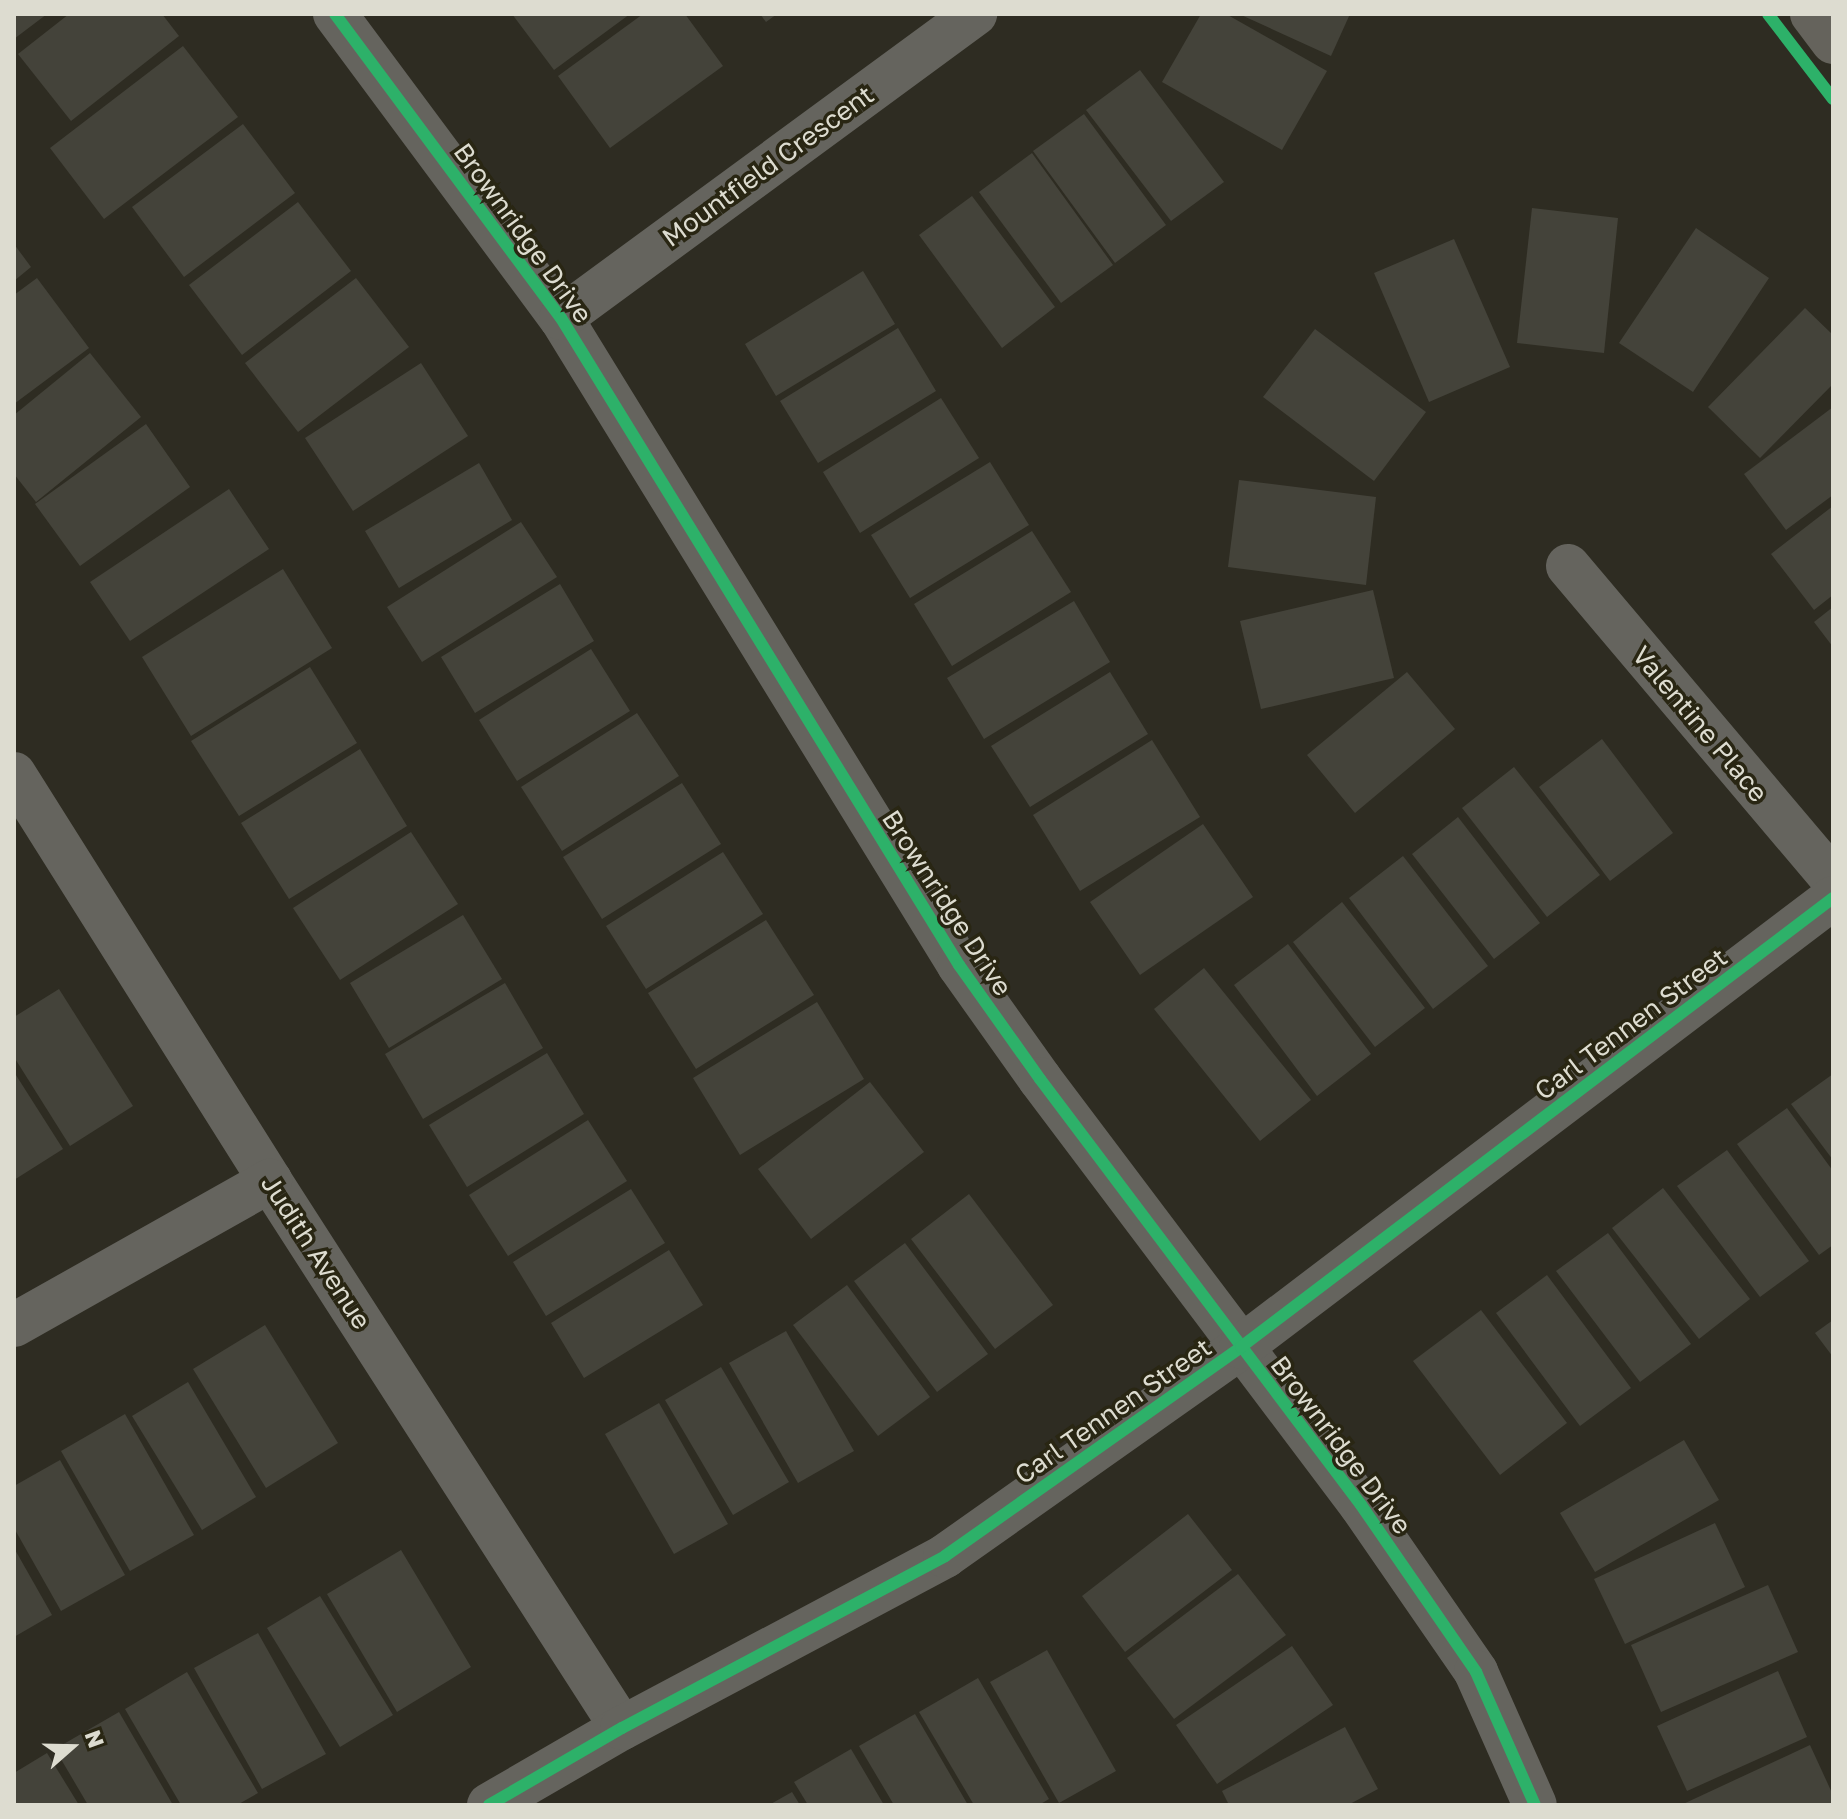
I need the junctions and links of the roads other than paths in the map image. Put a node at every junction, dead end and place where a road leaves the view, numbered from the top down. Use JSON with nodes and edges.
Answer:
{"nodes":[{"id":1,"x":335,"y":14,"type":"edge"},
{"id":2,"x":975,"y":14,"type":"edge"},
{"id":3,"x":1812,"y":14,"type":"edge"},
{"id":4,"x":1833,"y":42,"type":"edge"},
{"id":5,"x":561,"y":318,"type":"junction"},
{"id":6,"x":1568,"y":566,"type":"dead end"},
{"id":7,"x":14,"y":774,"type":"edge"},
{"id":8,"x":1833,"y":880,"type":"edge"},
{"id":9,"x":1833,"y":898,"type":"edge"},
{"id":10,"x":270,"y":1181,"type":"junction"},
{"id":11,"x":14,"y":1325,"type":"edge"},
{"id":12,"x":1241,"y":1347,"type":"junction"},
{"id":13,"x":622,"y":1728,"type":"junction"},
{"id":14,"x":489,"y":1805,"type":"edge"},
{"id":15,"x":1535,"y":1805,"type":"edge"}],
"edges":[{"from":1,"to":5,"type":"street","name":"Brownridge Drive"},
{"from":2,"to":5,"type":"street","name":"Mountfield Crescent"},
{"from":3,"to":4,"type":"main road"},
{"from":5,"to":12,"type":"street","name":"Brownridge Drive"},
{"from":6,"to":8,"type":"street","name":"Valentine Place"},
{"from":7,"to":10,"type":"street","name":"Judith Avenue"},
{"from":9,"to":12,"type":"street","name":"Carl Tennen Street"},
{"from":10,"to":11,"type":"street"},
{"from":10,"to":13,"type":"street","name":"Judith Avenue"},
{"from":12,"to":13,"type":"street","name":"Carl Tennen Street"},
{"from":12,"to":15,"type":"street","name":"Brownridge Drive"},
{"from":13,"to":14,"type":"street","name":"Carl Tennen Street"}]}
